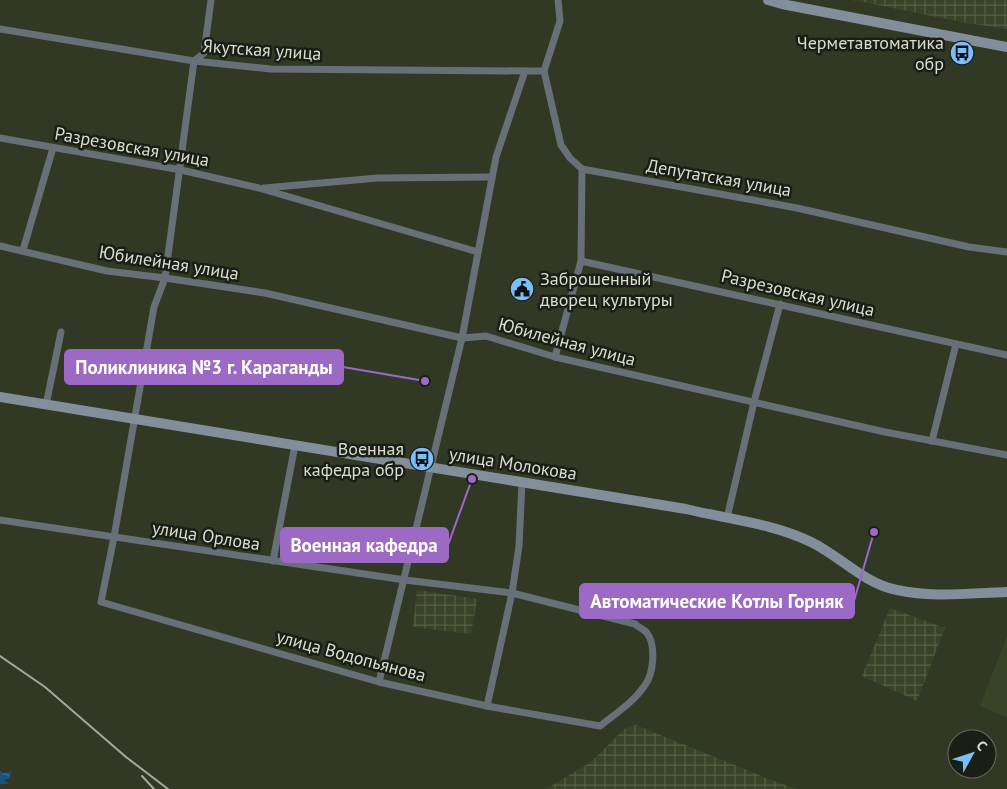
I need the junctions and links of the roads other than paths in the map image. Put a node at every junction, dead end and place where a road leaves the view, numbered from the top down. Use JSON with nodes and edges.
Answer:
{"nodes":[{"id":1,"x":211,"y":0,"type":"edge"},
{"id":2,"x":558,"y":0,"type":"edge"},
{"id":3,"x":768,"y":0,"type":"edge"},
{"id":4,"x":0,"y":28,"type":"edge"},
{"id":5,"x":1007,"y":47,"type":"edge"},
{"id":6,"x":194,"y":61,"type":"junction"},
{"id":7,"x":525,"y":71,"type":"junction"},
{"id":8,"x":544,"y":71,"type":"junction"},
{"id":9,"x":0,"y":138,"type":"edge"},
{"id":10,"x":53,"y":148,"type":"junction"},
{"id":11,"x":582,"y":169,"type":"junction"},
{"id":12,"x":181,"y":170,"type":"junction"},
{"id":13,"x":492,"y":177,"type":"junction"},
{"id":14,"x":259,"y":188,"type":"junction"},
{"id":15,"x":0,"y":246,"type":"edge"},
{"id":16,"x":23,"y":250,"type":"junction"},
{"id":17,"x":478,"y":252,"type":"junction"},
{"id":18,"x":1007,"y":252,"type":"edge"},
{"id":19,"x":581,"y":261,"type":"junction"},
{"id":20,"x":165,"y":278,"type":"junction"},
{"id":21,"x":780,"y":304,"type":"junction"},
{"id":22,"x":61,"y":332,"type":"dead end"},
{"id":23,"x":462,"y":338,"type":"junction"},
{"id":24,"x":956,"y":344,"type":"junction"},
{"id":25,"x":1007,"y":355,"type":"edge"},
{"id":26,"x":554,"y":357,"type":"junction"},
{"id":27,"x":0,"y":397,"type":"edge"},
{"id":28,"x":754,"y":402,"type":"junction"},
{"id":29,"x":46,"y":405,"type":"junction"},
{"id":30,"x":134,"y":420,"type":"junction"},
{"id":31,"x":932,"y":441,"type":"junction"},
{"id":32,"x":295,"y":446,"type":"junction"},
{"id":33,"x":1007,"y":455,"type":"edge"},
{"id":34,"x":431,"y":467,"type":"junction"},
{"id":35,"x":522,"y":482,"type":"junction"},
{"id":36,"x":727,"y":518,"type":"junction"},
{"id":37,"x":0,"y":520,"type":"edge"},
{"id":38,"x":114,"y":537,"type":"junction"},
{"id":39,"x":273,"y":562,"type":"junction"},
{"id":40,"x":405,"y":580,"type":"junction"},
{"id":41,"x":1007,"y":592,"type":"edge"},
{"id":42,"x":512,"y":593,"type":"junction"},
{"id":43,"x":379,"y":682,"type":"junction"},
{"id":44,"x":646,"y":684,"type":"joint"},
{"id":45,"x":487,"y":706,"type":"junction"}],
"edges":[{"from":1,"to":6,"type":"street"},
{"from":2,"to":8,"type":"street"},
{"from":3,"to":5,"type":"street"},
{"from":4,"to":6,"type":"street","name":"Якутская улица"},
{"from":6,"to":7,"type":"street","name":"Якутская улица"},
{"from":6,"to":12,"type":"street"},
{"from":7,"to":8,"type":"street","name":"Якутская улица"},
{"from":7,"to":13,"type":"street"},
{"from":8,"to":11,"type":"street"},
{"from":9,"to":10,"type":"street","name":"Разрезовская улица"},
{"from":10,"to":12,"type":"street","name":"Разрезовская улица"},
{"from":10,"to":16,"type":"street"},
{"from":11,"to":18,"type":"street","name":"Депутатская улица"},
{"from":11,"to":19,"type":"street"},
{"from":12,"to":14,"type":"street","name":"Разрезовская улица"},
{"from":12,"to":20,"type":"street"},
{"from":13,"to":14,"type":"street","name":"Разрезовская улица"},
{"from":13,"to":17,"type":"street"},
{"from":14,"to":17,"type":"street","name":"Разрезовская улица"},
{"from":15,"to":16,"type":"street","name":"Юбилейная улица"},
{"from":16,"to":20,"type":"street","name":"Юбилейная улица"},
{"from":17,"to":23,"type":"street"},
{"from":19,"to":21,"type":"street","name":"Разрезовская улица"},
{"from":19,"to":26,"type":"street"},
{"from":20,"to":23,"type":"street","name":"Юбилейная улица"},
{"from":20,"to":30,"type":"street"},
{"from":21,"to":24,"type":"street","name":"Разрезовская улица"},
{"from":21,"to":28,"type":"street"},
{"from":22,"to":29,"type":"street"},
{"from":23,"to":26,"type":"street","name":"Юбилейная улица"},
{"from":23,"to":34,"type":"street"},
{"from":24,"to":25,"type":"street","name":"Разрезовская улица"},
{"from":24,"to":31,"type":"street"},
{"from":26,"to":28,"type":"street","name":"Юбилейная улица"},
{"from":27,"to":29,"type":"street","name":"улица Молокова"},
{"from":28,"to":31,"type":"street","name":"Юбилейная улица"},
{"from":28,"to":36,"type":"street"},
{"from":29,"to":30,"type":"street","name":"улица Молокова"},
{"from":30,"to":32,"type":"street","name":"улица Молокова"},
{"from":30,"to":38,"type":"street"},
{"from":31,"to":33,"type":"street","name":"Юбилейная улица"},
{"from":32,"to":34,"type":"street","name":"улица Молокова"},
{"from":32,"to":39,"type":"street"},
{"from":34,"to":35,"type":"street","name":"улица Молокова"},
{"from":34,"to":40,"type":"street"},
{"from":35,"to":36,"type":"street","name":"улица Молокова"},
{"from":35,"to":42,"type":"street"},
{"from":36,"to":41,"type":"street","name":"улица Молокова"},
{"from":37,"to":38,"type":"street","name":"улица Орлова"},
{"from":38,"to":39,"type":"street","name":"улица Орлова"},
{"from":38,"to":43,"type":"street","name":"улица Водопьянова"},
{"from":39,"to":40,"type":"street","name":"улица Орлова"},
{"from":40,"to":42,"type":"street","name":"улица Орлова"},
{"from":40,"to":43,"type":"street"},
{"from":42,"to":44,"type":"street","name":"улица Орлова"},
{"from":42,"to":45,"type":"street"},
{"from":43,"to":45,"type":"street","name":"улица Водопьянова"},
{"from":44,"to":45,"type":"street","name":"улица Водопьянова"}]}
